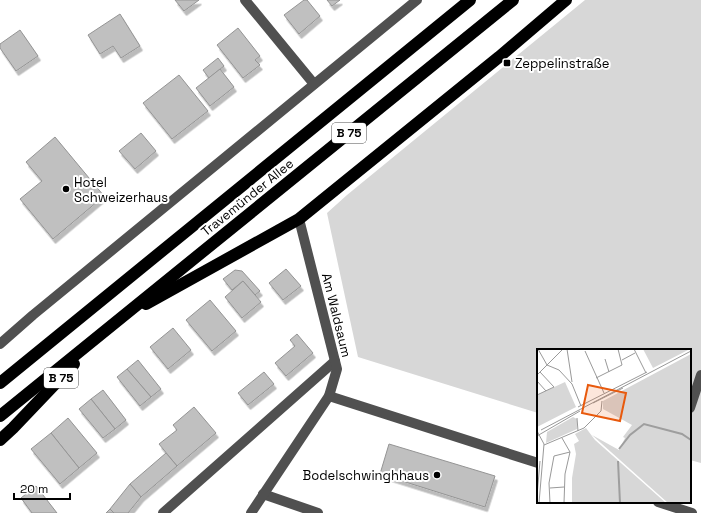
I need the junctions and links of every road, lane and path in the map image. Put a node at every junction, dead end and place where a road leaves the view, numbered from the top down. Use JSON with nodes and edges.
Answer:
{"nodes":[{"id":1,"x":245,"y":0,"type":"edge"},
{"id":2,"x":417,"y":0,"type":"edge"},
{"id":3,"x":470,"y":0,"type":"edge"},
{"id":4,"x":512,"y":0,"type":"edge"},
{"id":5,"x":566,"y":0,"type":"edge"},
{"id":6,"x":314,"y":84,"type":"junction"},
{"id":7,"x":300,"y":220,"type":"junction"},
{"id":8,"x":118,"y":319,"type":"junction"},
{"id":9,"x":108,"y":328,"type":"junction"},
{"id":10,"x":0,"y":344,"type":"edge"},
{"id":11,"x":335,"y":361,"type":"junction"},
{"id":12,"x":701,"y":375,"type":"edge"},
{"id":13,"x":0,"y":383,"type":"edge"},
{"id":14,"x":329,"y":396,"type":"junction"},
{"id":15,"x":691,"y":405,"type":"edge"},
{"id":16,"x":0,"y":416,"type":"edge"},
{"id":17,"x":0,"y":440,"type":"edge"},
{"id":18,"x":537,"y":463,"type":"edge"},
{"id":19,"x":263,"y":494,"type":"junction"},
{"id":20,"x":662,"y":503,"type":"edge"},
{"id":21,"x":163,"y":513,"type":"edge"},
{"id":22,"x":251,"y":513,"type":"edge"},
{"id":23,"x":318,"y":513,"type":"edge"},
{"id":24,"x":692,"y":513,"type":"edge"}],
"edges":[{"from":1,"to":6,"type":"street"},
{"from":2,"to":6,"type":"street"},
{"from":3,"to":13,"type":"highway","name":"Travemünder Allee","number":"B 75"},
{"from":4,"to":8,"type":"highway","name":"Travemünder Allee","number":"B 75"},
{"from":5,"to":7,"type":"highway"},
{"from":6,"to":10,"type":"street"},
{"from":7,"to":8,"type":"highway"},
{"from":7,"to":11,"type":"street","name":"Am Waldsaum"},
{"from":8,"to":9,"type":"highway","name":"Travemünder Allee","number":"B 75"},
{"from":9,"to":16,"type":"highway","name":"Travemünder Allee"},
{"from":9,"to":17,"type":"highway","number":"B 75"},
{"from":11,"to":14,"type":"street","name":"Am Waldsaum"},
{"from":11,"to":21,"type":"street"},
{"from":12,"to":15,"type":"street"},
{"from":14,"to":18,"type":"street"},
{"from":14,"to":19,"type":"street","name":"Am Waldsaum"},
{"from":19,"to":22,"type":"street","name":"Am Waldsaum"},
{"from":19,"to":23,"type":"street"},
{"from":20,"to":24,"type":"street"}]}
